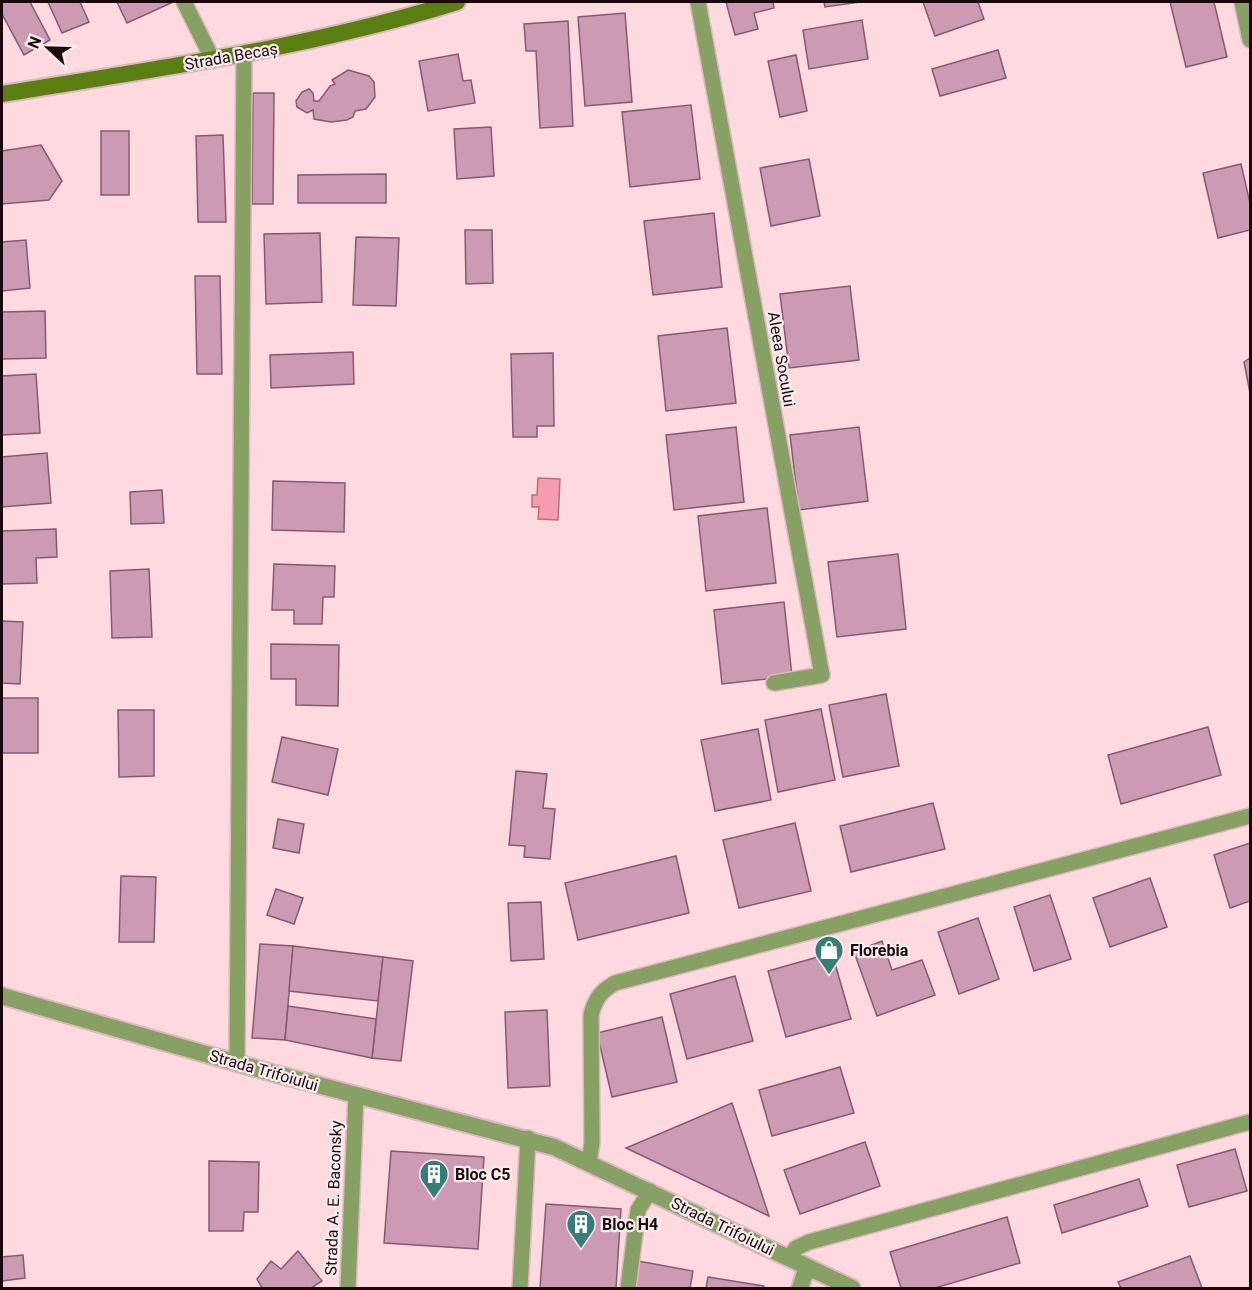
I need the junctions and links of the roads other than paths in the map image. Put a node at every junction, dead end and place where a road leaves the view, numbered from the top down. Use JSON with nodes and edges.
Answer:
{"nodes":[{"id":1,"x":184,"y":2,"type":"edge"},
{"id":2,"x":457,"y":2,"type":"edge"},
{"id":3,"x":698,"y":2,"type":"edge"},
{"id":4,"x":1242,"y":2,"type":"edge"},
{"id":5,"x":1251,"y":40,"type":"edge"},
{"id":6,"x":244,"y":55,"type":"junction"},
{"id":7,"x":213,"y":60,"type":"junction"},
{"id":8,"x":2,"y":94,"type":"edge"},
{"id":9,"x":774,"y":683,"type":"dead end"},
{"id":10,"x":1251,"y":816,"type":"edge"},
{"id":11,"x":2,"y":996,"type":"edge"},
{"id":12,"x":237,"y":1062,"type":"junction"},
{"id":13,"x":355,"y":1102,"type":"junction"},
{"id":14,"x":1251,"y":1122,"type":"edge"},
{"id":15,"x":528,"y":1138,"type":"junction"},
{"id":16,"x":589,"y":1162,"type":"junction"},
{"id":17,"x":650,"y":1191,"type":"junction"},
{"id":18,"x":789,"y":1258,"type":"junction"},
{"id":19,"x":807,"y":1267,"type":"junction"},
{"id":20,"x":348,"y":1288,"type":"edge"},
{"id":21,"x":520,"y":1288,"type":"edge"},
{"id":22,"x":628,"y":1288,"type":"edge"},
{"id":23,"x":800,"y":1288,"type":"edge"},
{"id":24,"x":852,"y":1288,"type":"edge"}],
"edges":[{"from":1,"to":7,"type":"lane"},
{"from":2,"to":6,"type":"main road","name":"Strada Becaș"},
{"from":3,"to":9,"type":"lane","name":"Aleea Socului"},
{"from":4,"to":5,"type":"lane"},
{"from":6,"to":7,"type":"main road","name":"Strada Becaș"},
{"from":6,"to":12,"type":"lane"},
{"from":7,"to":8,"type":"main road","name":"Strada Becaș"},
{"from":10,"to":16,"type":"lane"},
{"from":11,"to":12,"type":"street","name":"Strada Trifoiului"},
{"from":12,"to":13,"type":"street","name":"Strada Trifoiului"},
{"from":13,"to":15,"type":"street","name":"Strada Trifoiului"},
{"from":13,"to":20,"type":"lane","name":"Strada A. E. Baconsky"},
{"from":14,"to":18,"type":"lane"},
{"from":15,"to":16,"type":"street","name":"Strada Trifoiului"},
{"from":15,"to":21,"type":"lane"},
{"from":16,"to":17,"type":"street","name":"Strada Trifoiului"},
{"from":17,"to":18,"type":"street","name":"Strada Trifoiului"},
{"from":17,"to":22,"type":"lane"},
{"from":18,"to":19,"type":"street","name":"Strada Trifoiului"},
{"from":19,"to":23,"type":"street"},
{"from":19,"to":24,"type":"street","name":"Strada Trifoiului"}]}
